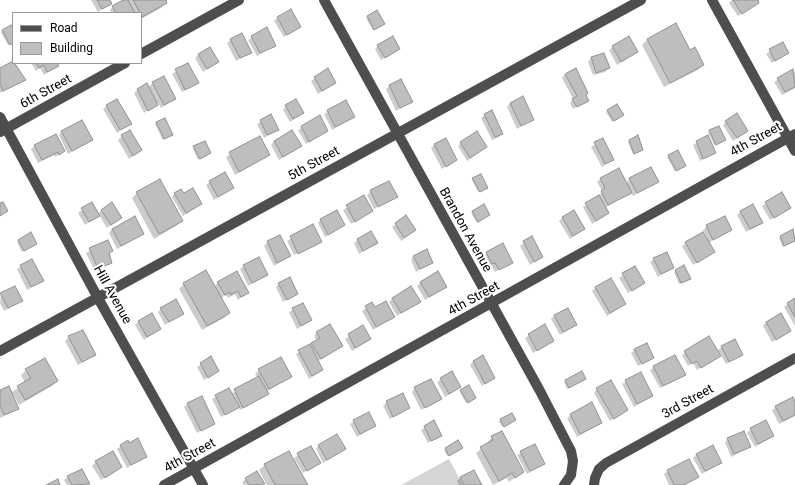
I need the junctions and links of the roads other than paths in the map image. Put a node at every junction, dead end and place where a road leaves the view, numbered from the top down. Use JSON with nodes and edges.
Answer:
{"nodes":[{"id":1,"x":239,"y":0,"type":"edge"},
{"id":2,"x":324,"y":0,"type":"edge"},
{"id":3,"x":641,"y":0,"type":"edge"},
{"id":4,"x":712,"y":0,"type":"edge"},
{"id":5,"x":142,"y":53,"type":"edge"},
{"id":6,"x":123,"y":64,"type":"edge"},
{"id":7,"x":0,"y":117,"type":"edge"},
{"id":8,"x":3,"y":130,"type":"edge"},
{"id":9,"x":397,"y":132,"type":"junction"},
{"id":10,"x":791,"y":136,"type":"edge"},
{"id":11,"x":795,"y":151,"type":"edge"},
{"id":12,"x":98,"y":298,"type":"junction"},
{"id":13,"x":491,"y":304,"type":"junction"},
{"id":14,"x":0,"y":351,"type":"edge"},
{"id":15,"x":795,"y":358,"type":"edge"},
{"id":16,"x":194,"y":468,"type":"junction"},
{"id":17,"x":164,"y":485,"type":"edge"},
{"id":18,"x":203,"y":485,"type":"edge"},
{"id":19,"x":564,"y":485,"type":"edge"},
{"id":20,"x":594,"y":485,"type":"edge"}],
"edges":[{"from":1,"to":5,"type":"street"},
{"from":2,"to":9,"type":"street","name":"Brandon Avenue"},
{"from":3,"to":9,"type":"street","name":"5th Street"},
{"from":4,"to":10,"type":"street"},
{"from":6,"to":8,"type":"street","name":"6th Street"},
{"from":7,"to":8,"type":"street","name":"Hill Avenue"},
{"from":8,"to":12,"type":"street","name":"Hill Avenue"},
{"from":9,"to":12,"type":"street","name":"5th Street"},
{"from":9,"to":13,"type":"street","name":"Brandon Avenue"},
{"from":10,"to":11,"type":"street"},
{"from":10,"to":13,"type":"street","name":"4th Street"},
{"from":12,"to":14,"type":"street","name":"5th Street"},
{"from":12,"to":16,"type":"street","name":"Hill Avenue"},
{"from":13,"to":16,"type":"street","name":"4th Street"},
{"from":13,"to":19,"type":"street","name":"Brandon Avenue"},
{"from":15,"to":20,"type":"street","name":"3rd Street"},
{"from":16,"to":17,"type":"street","name":"4th Street"},
{"from":16,"to":18,"type":"street","name":"Hill Avenue"}]}
